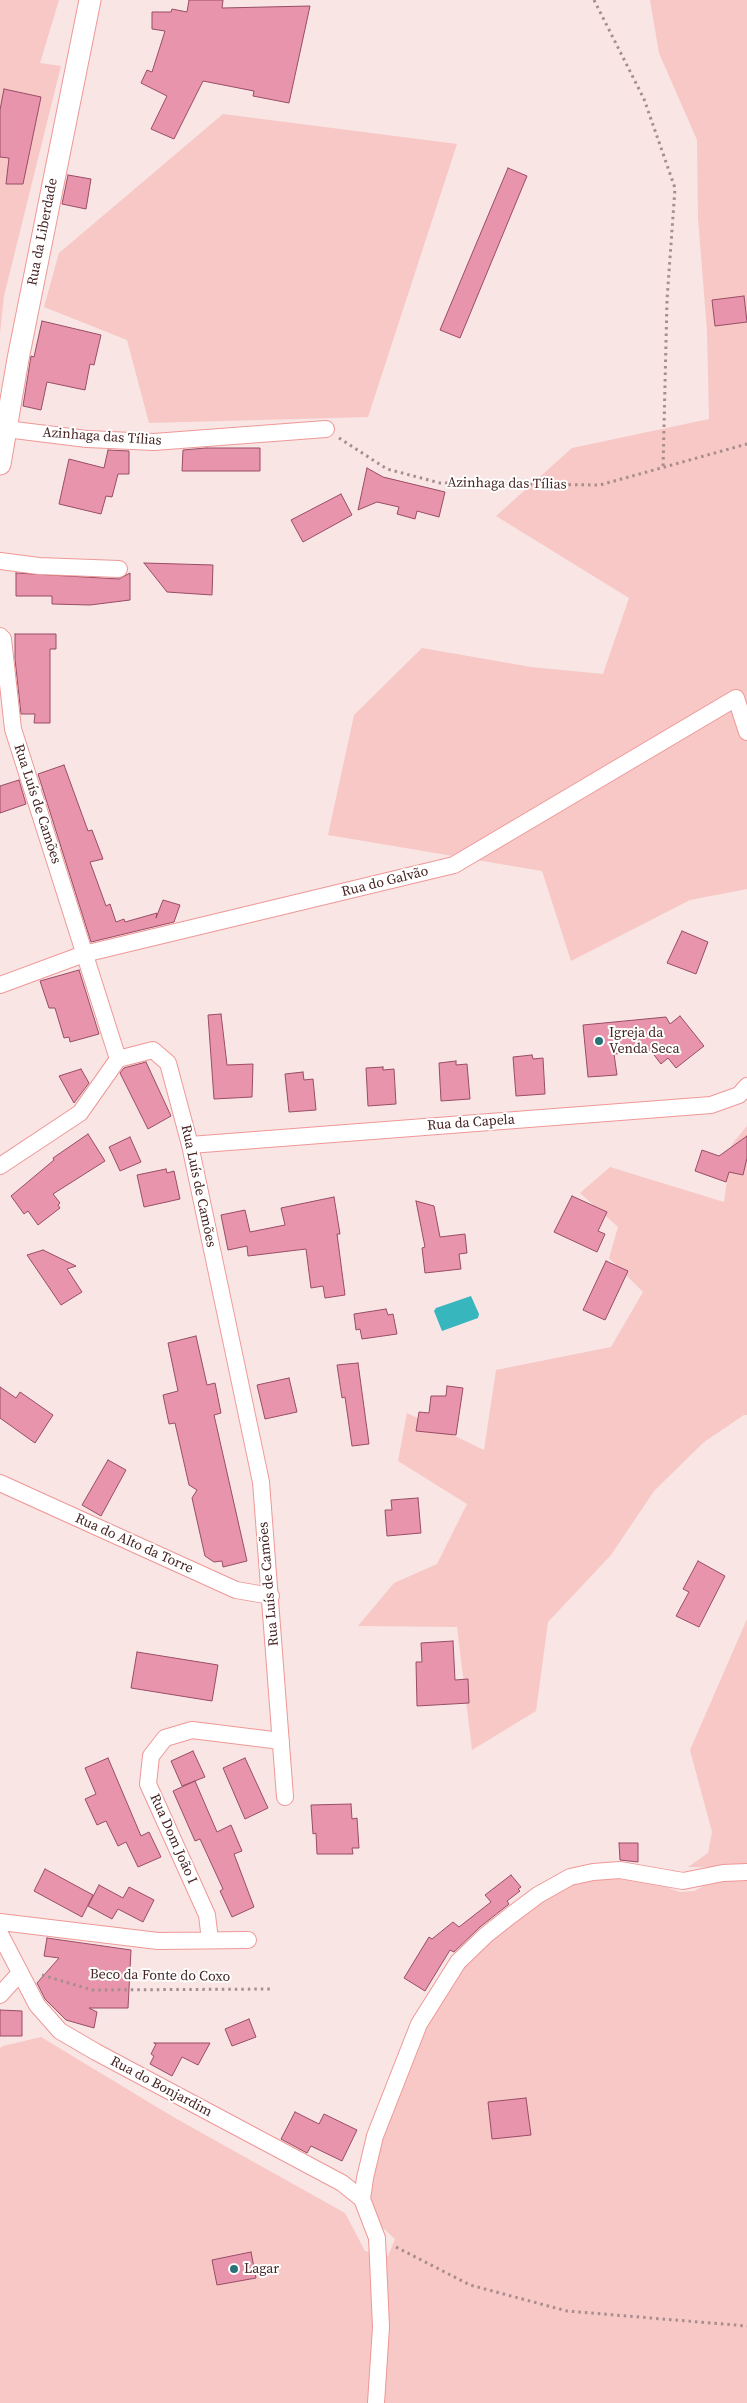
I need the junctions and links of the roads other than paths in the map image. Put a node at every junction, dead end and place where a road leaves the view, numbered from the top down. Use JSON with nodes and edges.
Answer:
{"nodes":[{"id":1,"x":90,"y":0,"type":"edge"},
{"id":2,"x":6,"y":429,"type":"junction"},
{"id":3,"x":326,"y":429,"type":"road end"},
{"id":4,"x":0,"y":464,"type":"edge"},
{"id":5,"x":0,"y":561,"type":"edge"},
{"id":6,"x":119,"y":569,"type":"dead end"},
{"id":7,"x":1,"y":638,"type":"edge"},
{"id":8,"x":747,"y":732,"type":"edge"},
{"id":9,"x":84,"y":954,"type":"junction"},
{"id":10,"x":0,"y":985,"type":"edge"},
{"id":11,"x":118,"y":1059,"type":"junction"},
{"id":12,"x":747,"y":1086,"type":"edge"},
{"id":13,"x":190,"y":1144,"type":"junction"},
{"id":14,"x":0,"y":1166,"type":"edge"},
{"id":15,"x":0,"y":1483,"type":"edge"},
{"id":16,"x":270,"y":1596,"type":"junction"},
{"id":17,"x":281,"y":1741,"type":"junction"},
{"id":18,"x":285,"y":1798,"type":"dead end"},
{"id":19,"x":747,"y":1872,"type":"edge"},
{"id":20,"x":0,"y":1922,"type":"edge"},
{"id":21,"x":0,"y":1934,"type":"edge"},
{"id":22,"x":210,"y":1940,"type":"junction"},
{"id":23,"x":248,"y":1940,"type":"dead end"},
{"id":24,"x":19,"y":1974,"type":"junction"},
{"id":25,"x":0,"y":1995,"type":"edge"},
{"id":26,"x":362,"y":2199,"type":"junction"},
{"id":27,"x":376,"y":2403,"type":"edge"}],
"edges":[{"from":1,"to":2,"type":"street","name":"Rua da Liberdade"},
{"from":2,"to":3,"type":"street","name":"Azinhaga das Tílias"},
{"from":2,"to":4,"type":"street","name":"Rua da Liberdade"},
{"from":5,"to":6,"type":"street"},
{"from":7,"to":9,"type":"street","name":"Rua Luís de Camões"},
{"from":8,"to":9,"type":"street","name":"Rua do Galvão"},
{"from":9,"to":10,"type":"street","name":"Rua do Galvão"},
{"from":9,"to":11,"type":"street","name":"Rua Luís de Camões"},
{"from":11,"to":13,"type":"street","name":"Rua Luís de Camões"},
{"from":11,"to":14,"type":"street"},
{"from":12,"to":13,"type":"street","name":"Rua da Capela"},
{"from":13,"to":16,"type":"street","name":"Rua Luís de Camões"},
{"from":15,"to":16,"type":"street","name":"Rua do Alto da Torre"},
{"from":16,"to":17,"type":"street","name":"Rua Luís de Camões"},
{"from":17,"to":18,"type":"street","name":"Rua Luís de Camões"},
{"from":17,"to":22,"type":"street","name":"Rua Dom João I"},
{"from":19,"to":26,"type":"street"},
{"from":20,"to":22,"type":"street"},
{"from":21,"to":24,"type":"street","name":"Rua do Bonjardim"},
{"from":22,"to":23,"type":"street"},
{"from":24,"to":25,"type":"street"},
{"from":24,"to":26,"type":"street","name":"Rua do Bonjardim"},
{"from":26,"to":27,"type":"street"}]}
